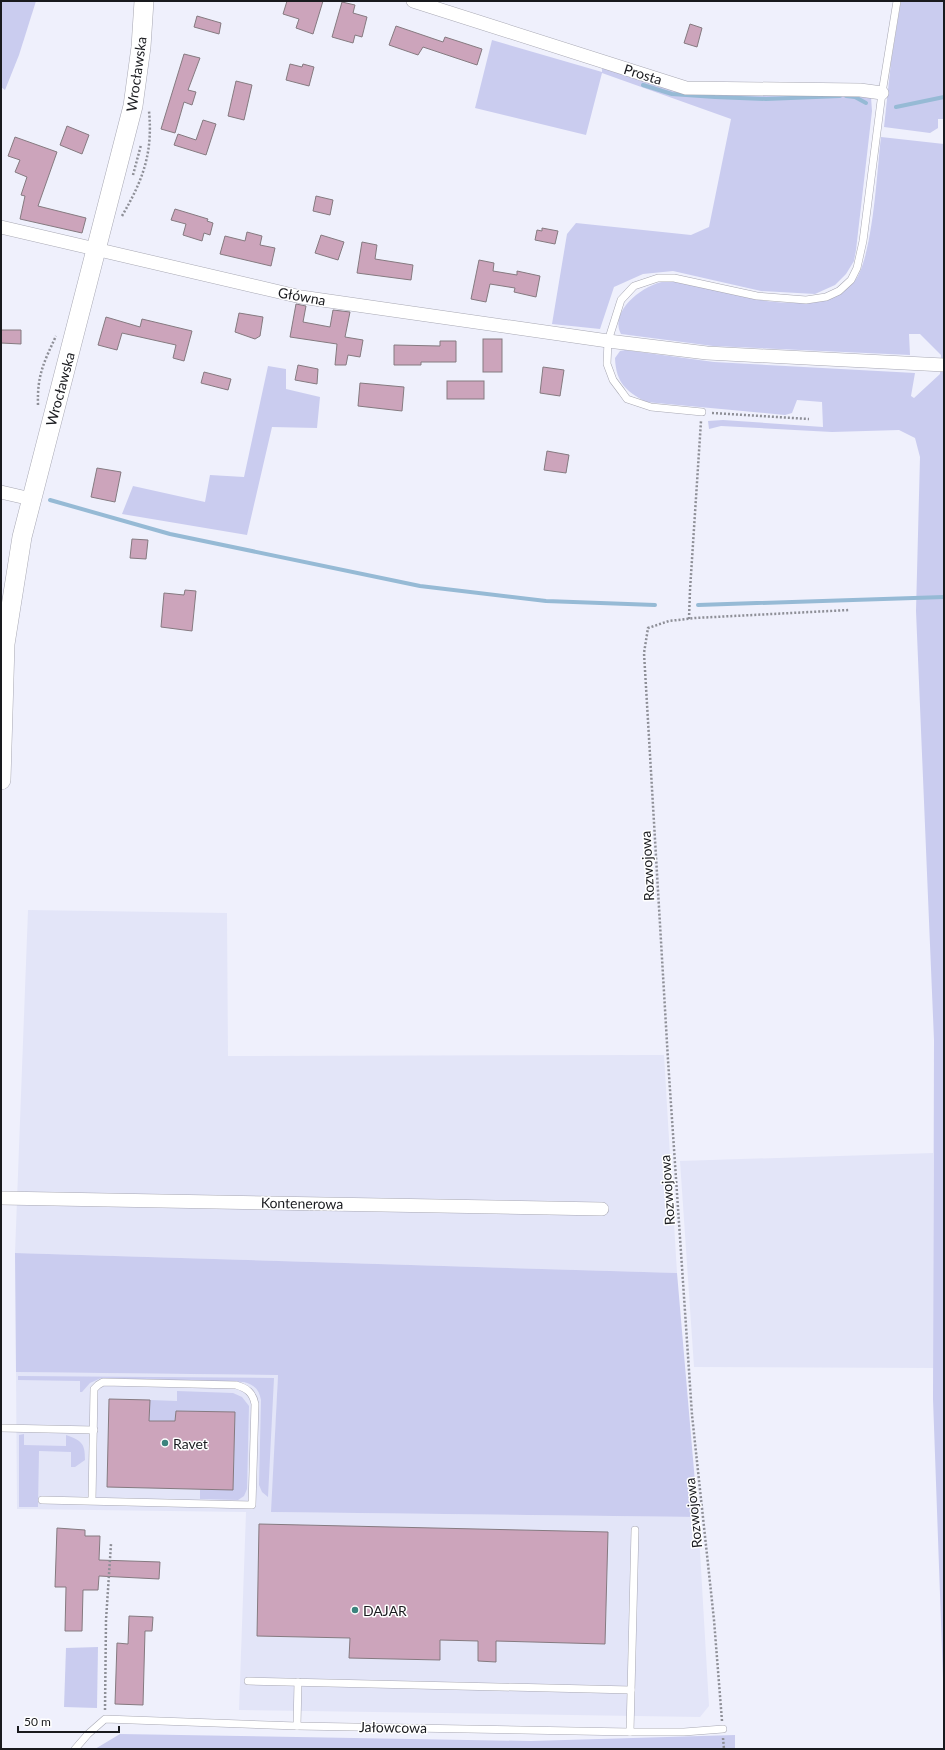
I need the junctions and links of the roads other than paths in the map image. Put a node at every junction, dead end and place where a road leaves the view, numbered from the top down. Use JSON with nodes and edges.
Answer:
{"nodes":[{"id":1,"x":144,"y":1,"type":"edge"},
{"id":2,"x":413,"y":1,"type":"edge"},
{"id":3,"x":897,"y":1,"type":"edge"},
{"id":4,"x":882,"y":93,"type":"junction"},
{"id":5,"x":1,"y":227,"type":"edge"},
{"id":6,"x":97,"y":249,"type":"junction"},
{"id":7,"x":608,"y":341,"type":"junction"},
{"id":8,"x":944,"y":365,"type":"edge"},
{"id":9,"x":702,"y":412,"type":"road end"},
{"id":10,"x":1,"y":492,"type":"edge"},
{"id":11,"x":31,"y":499,"type":"junction"},
{"id":12,"x":2,"y":720,"type":"edge"},
{"id":13,"x":1,"y":780,"type":"edge"},
{"id":14,"x":1,"y":1198,"type":"edge"},
{"id":15,"x":602,"y":1209,"type":"dead end"},
{"id":16,"x":1,"y":1428,"type":"edge"},
{"id":17,"x":94,"y":1430,"type":"junction"},
{"id":18,"x":42,"y":1500,"type":"dead end"},
{"id":19,"x":92,"y":1501,"type":"junction"},
{"id":20,"x":635,"y":1530,"type":"dead end"},
{"id":21,"x":248,"y":1681,"type":"dead end"},
{"id":22,"x":298,"y":1682,"type":"junction"},
{"id":23,"x":631,"y":1690,"type":"junction"},
{"id":24,"x":297,"y":1726,"type":"junction"},
{"id":25,"x":723,"y":1729,"type":"road end"},
{"id":26,"x":630,"y":1732,"type":"junction"},
{"id":27,"x":75,"y":1749,"type":"edge"}],
"edges":[{"from":1,"to":6,"type":"main road","name":"Wrocławska"},
{"from":2,"to":4,"type":"street","name":"Prosta"},
{"from":3,"to":4,"type":"lane"},
{"from":4,"to":7,"type":"lane"},
{"from":5,"to":6,"type":"street","name":"Główna"},
{"from":6,"to":7,"type":"street","name":"Główna"},
{"from":6,"to":11,"type":"main road","name":"Wrocławska"},
{"from":7,"to":8,"type":"street","name":"Główna"},
{"from":7,"to":9,"type":"lane"},
{"from":10,"to":11,"type":"street"},
{"from":11,"to":12,"type":"main road","name":"Wrocławska"},
{"from":12,"to":13,"type":"main road","name":"Wrocławska"},
{"from":14,"to":15,"type":"street","name":"Kontenerowa"},
{"from":16,"to":17,"type":"lane"},
{"from":17,"to":19,"type":"lane"},
{"from":17,"to":19,"type":"lane"},
{"from":18,"to":19,"type":"lane"},
{"from":20,"to":23,"type":"lane"},
{"from":21,"to":22,"type":"lane"},
{"from":22,"to":23,"type":"lane"},
{"from":22,"to":24,"type":"lane"},
{"from":23,"to":26,"type":"lane"},
{"from":24,"to":26,"type":"lane","name":"Jałowcowa"},
{"from":24,"to":27,"type":"lane","name":"Jałowcowa"},
{"from":25,"to":26,"type":"lane","name":"Jałowcowa"}]}
